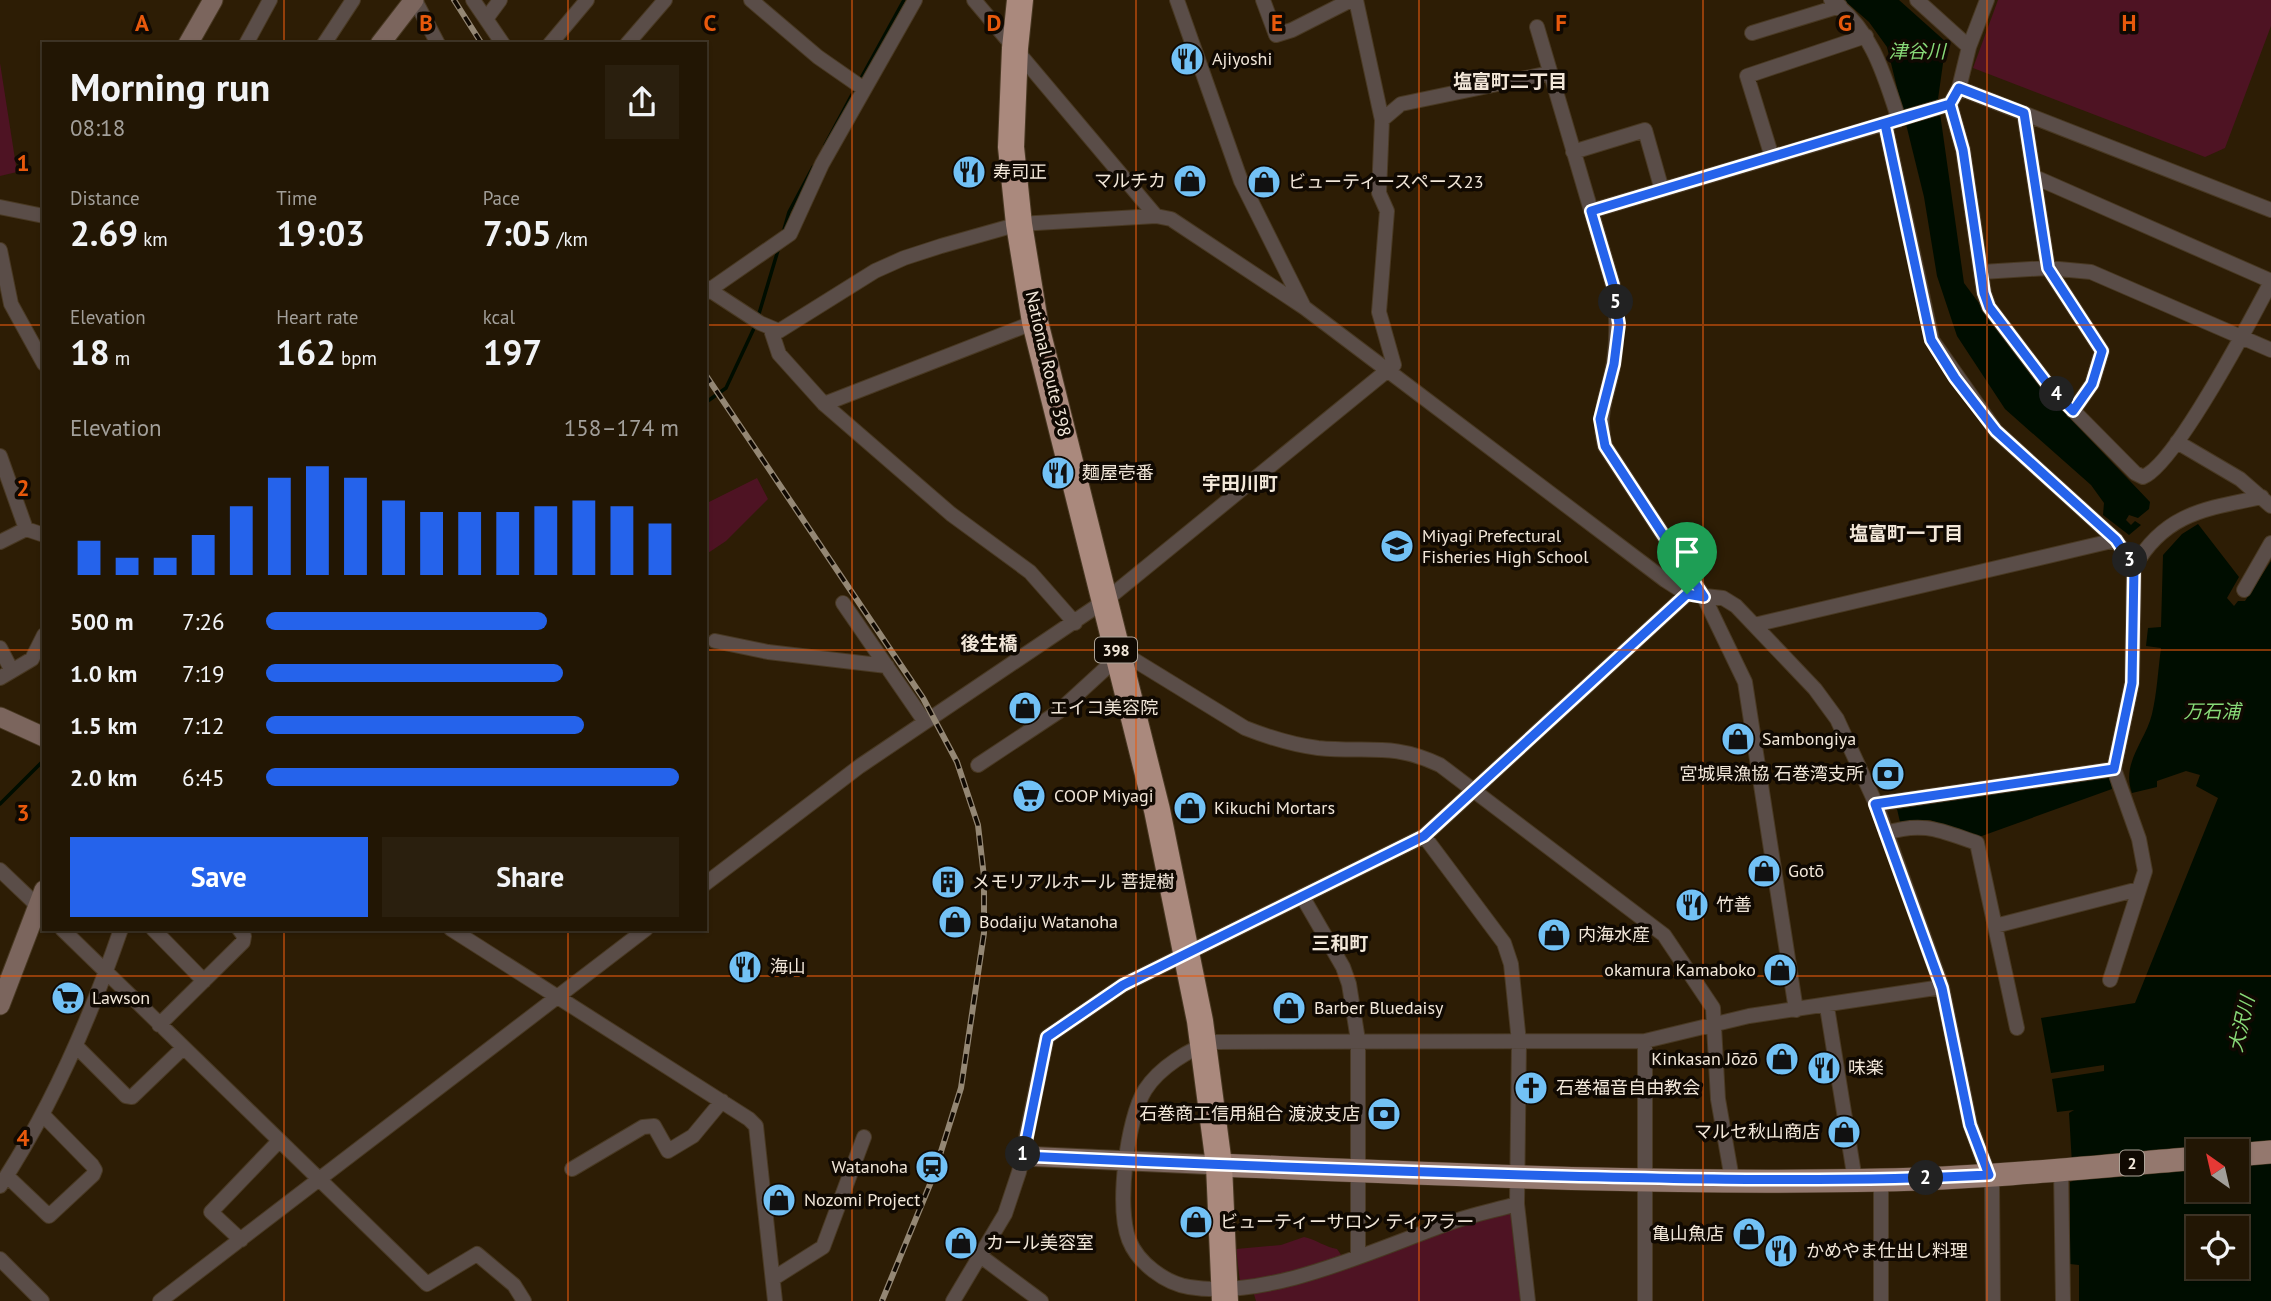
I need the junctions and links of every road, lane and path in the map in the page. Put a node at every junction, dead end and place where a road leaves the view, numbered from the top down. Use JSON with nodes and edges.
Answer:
{"nodes":[{"id":1,"x":213,"y":0,"type":"edge"},
{"id":2,"x":270,"y":0,"type":"edge"},
{"id":3,"x":353,"y":0,"type":"edge"},
{"id":4,"x":414,"y":0,"type":"edge"},
{"id":5,"x":473,"y":0,"type":"edge"},
{"id":6,"x":500,"y":0,"type":"edge"},
{"id":7,"x":587,"y":0,"type":"edge"},
{"id":8,"x":665,"y":0,"type":"edge"},
{"id":9,"x":751,"y":0,"type":"edge"},
{"id":10,"x":915,"y":0,"type":"edge"},
{"id":11,"x":974,"y":0,"type":"edge"},
{"id":12,"x":1020,"y":0,"type":"edge"},
{"id":13,"x":1177,"y":0,"type":"edge"},
{"id":14,"x":1263,"y":0,"type":"edge"},
{"id":15,"x":1351,"y":0,"type":"edge"},
{"id":16,"x":1356,"y":0,"type":"edge"},
{"id":17,"x":1917,"y":0,"type":"edge"},
{"id":18,"x":1987,"y":0,"type":"edge"},
{"id":19,"x":1835,"y":3,"type":"edge"},
{"id":20,"x":1336,"y":4,"type":"edge"},
{"id":21,"x":486,"y":19,"type":"junction"},
{"id":22,"x":1537,"y":27,"type":"dead end"},
{"id":23,"x":1752,"y":33,"type":"dead end"},
{"id":24,"x":1866,"y":36,"type":"junction"},
{"id":25,"x":189,"y":42,"type":"edge"},
{"id":26,"x":247,"y":42,"type":"edge"},
{"id":27,"x":325,"y":42,"type":"edge"},
{"id":28,"x":381,"y":42,"type":"edge"},
{"id":29,"x":437,"y":42,"type":"edge"},
{"id":30,"x":502,"y":42,"type":"edge"},
{"id":31,"x":552,"y":42,"type":"edge"},
{"id":32,"x":629,"y":42,"type":"edge"},
{"id":33,"x":1969,"y":47,"type":"junction"},
{"id":34,"x":1015,"y":48,"type":"junction"},
{"id":35,"x":1550,"y":73,"type":"junction"},
{"id":36,"x":859,"y":86,"type":"junction"},
{"id":37,"x":1959,"y":88,"type":"junction"},
{"id":38,"x":1946,"y":106,"type":"junction"},
{"id":39,"x":2024,"y":113,"type":"junction"},
{"id":40,"x":1382,"y":120,"type":"junction"},
{"id":41,"x":1896,"y":120,"type":"junction"},
{"id":42,"x":1573,"y":152,"type":"junction"},
{"id":43,"x":1772,"y":158,"type":"junction"},
{"id":44,"x":2037,"y":178,"type":"junction"},
{"id":45,"x":1662,"y":190,"type":"junction"},
{"id":46,"x":0,"y":207,"type":"edge"},
{"id":47,"x":2271,"y":210,"type":"edge"},
{"id":48,"x":1591,"y":211,"type":"junction"},
{"id":49,"x":42,"y":216,"type":"edge"},
{"id":50,"x":1156,"y":216,"type":"junction"},
{"id":51,"x":1019,"y":224,"type":"junction"},
{"id":52,"x":0,"y":250,"type":"edge"},
{"id":53,"x":2048,"y":268,"type":"junction"},
{"id":54,"x":1982,"y":272,"type":"junction"},
{"id":55,"x":2271,"y":282,"type":"edge"},
{"id":56,"x":707,"y":290,"type":"edge"},
{"id":57,"x":1305,"y":308,"type":"junction"},
{"id":58,"x":1035,"y":322,"type":"junction"},
{"id":59,"x":762,"y":324,"type":"junction"},
{"id":60,"x":2242,"y":336,"type":"junction"},
{"id":61,"x":2271,"y":351,"type":"edge"},
{"id":62,"x":42,"y":360,"type":"edge"},
{"id":63,"x":1387,"y":372,"type":"junction"},
{"id":64,"x":824,"y":404,"type":"junction"},
{"id":65,"x":2073,"y":411,"type":"junction"},
{"id":66,"x":2177,"y":442,"type":"junction"},
{"id":67,"x":0,"y":456,"type":"edge"},
{"id":68,"x":4,"y":473,"type":"edge"},
{"id":69,"x":2266,"y":501,"type":"edge"},
{"id":70,"x":26,"y":529,"type":"junction"},
{"id":71,"x":42,"y":534,"type":"edge"},
{"id":72,"x":2116,"y":540,"type":"junction"},
{"id":73,"x":0,"y":542,"type":"edge"},
{"id":74,"x":2271,"y":543,"type":"edge"},
{"id":75,"x":2134,"y":567,"type":"junction"},
{"id":76,"x":2244,"y":590,"type":"dead end"},
{"id":77,"x":1687,"y":594,"type":"junction"},
{"id":78,"x":1704,"y":597,"type":"junction"},
{"id":79,"x":1106,"y":600,"type":"junction"},
{"id":80,"x":844,"y":603,"type":"dead end"},
{"id":81,"x":1075,"y":623,"type":"junction"},
{"id":82,"x":1754,"y":625,"type":"junction"},
{"id":83,"x":42,"y":639,"type":"edge"},
{"id":84,"x":715,"y":641,"type":"dead end"},
{"id":85,"x":0,"y":648,"type":"edge"},
{"id":86,"x":1118,"y":657,"type":"junction"},
{"id":87,"x":887,"y":666,"type":"junction"},
{"id":88,"x":6,"y":675,"type":"edge"},
{"id":89,"x":0,"y":717,"type":"edge"},
{"id":90,"x":925,"y":722,"type":"junction"},
{"id":91,"x":42,"y":736,"type":"edge"},
{"id":92,"x":978,"y":765,"type":"dead end"},
{"id":93,"x":2114,"y":769,"type":"junction"},
{"id":94,"x":1476,"y":790,"type":"junction"},
{"id":95,"x":1875,"y":804,"type":"junction"},
{"id":96,"x":1886,"y":833,"type":"junction"},
{"id":97,"x":1424,"y":836,"type":"junction"},
{"id":98,"x":0,"y":870,"type":"edge"},
{"id":99,"x":707,"y":882,"type":"edge"},
{"id":100,"x":2139,"y":889,"type":"junction"},
{"id":101,"x":1303,"y":896,"type":"junction"},
{"id":102,"x":42,"y":903,"type":"edge"},
{"id":103,"x":1995,"y":926,"type":"junction"},
{"id":104,"x":64,"y":931,"type":"edge"},
{"id":105,"x":120,"y":931,"type":"edge"},
{"id":106,"x":155,"y":931,"type":"edge"},
{"id":107,"x":240,"y":931,"type":"edge"},
{"id":108,"x":454,"y":931,"type":"edge"},
{"id":109,"x":643,"y":931,"type":"edge"},
{"id":110,"x":1187,"y":956,"type":"junction"},
{"id":111,"x":107,"y":971,"type":"junction"},
{"id":112,"x":2110,"y":980,"type":"dead end"},
{"id":113,"x":204,"y":981,"type":"junction"},
{"id":114,"x":1942,"y":988,"type":"junction"},
{"id":115,"x":560,"y":997,"type":"junction"},
{"id":116,"x":0,"y":1005,"type":"edge"},
{"id":117,"x":1827,"y":1007,"type":"junction"},
{"id":118,"x":1796,"y":1010,"type":"junction"},
{"id":119,"x":1716,"y":1023,"type":"junction"},
{"id":120,"x":159,"y":1025,"type":"junction"},
{"id":121,"x":2017,"y":1028,"type":"dead end"},
{"id":122,"x":1357,"y":1040,"type":"junction"},
{"id":123,"x":1645,"y":1041,"type":"junction"},
{"id":124,"x":1519,"y":1042,"type":"junction"},
{"id":125,"x":1203,"y":1045,"type":"junction"},
{"id":126,"x":76,"y":1046,"type":"junction"},
{"id":127,"x":183,"y":1048,"type":"junction"},
{"id":128,"x":722,"y":1101,"type":"junction"},
{"id":129,"x":44,"y":1116,"type":"junction"},
{"id":130,"x":864,"y":1137,"type":"dead end"},
{"id":131,"x":279,"y":1141,"type":"junction"},
{"id":132,"x":2271,"y":1152,"type":"edge"},
{"id":133,"x":2249,"y":1154,"type":"edge"},
{"id":134,"x":1023,"y":1156,"type":"junction"},
{"id":135,"x":2186,"y":1159,"type":"edge"},
{"id":136,"x":1127,"y":1161,"type":"junction"},
{"id":137,"x":1219,"y":1165,"type":"junction"},
{"id":138,"x":572,"y":1169,"type":"dead end"},
{"id":139,"x":2064,"y":1169,"type":"junction"},
{"id":140,"x":1359,"y":1170,"type":"junction"},
{"id":141,"x":1520,"y":1174,"type":"junction"},
{"id":142,"x":1989,"y":1175,"type":"junction"},
{"id":143,"x":1644,"y":1178,"type":"junction"},
{"id":144,"x":1732,"y":1179,"type":"junction"},
{"id":145,"x":1855,"y":1180,"type":"junction"},
{"id":146,"x":1881,"y":1180,"type":"junction"},
{"id":147,"x":3,"y":1181,"type":"edge"},
{"id":148,"x":319,"y":1181,"type":"junction"},
{"id":149,"x":1517,"y":1204,"type":"junction"},
{"id":150,"x":241,"y":1240,"type":"junction"},
{"id":151,"x":979,"y":1255,"type":"junction"},
{"id":152,"x":1358,"y":1257,"type":"junction"},
{"id":153,"x":0,"y":1259,"type":"edge"},
{"id":154,"x":774,"y":1278,"type":"junction"},
{"id":155,"x":1225,"y":1295,"type":"edge"},
{"id":156,"x":42,"y":1301,"type":"edge"},
{"id":157,"x":160,"y":1301,"type":"edge"},
{"id":158,"x":524,"y":1301,"type":"edge"},
{"id":159,"x":775,"y":1301,"type":"edge"},
{"id":160,"x":953,"y":1301,"type":"edge"},
{"id":161,"x":1041,"y":1301,"type":"edge"},
{"id":162,"x":1528,"y":1301,"type":"edge"},
{"id":163,"x":1645,"y":1301,"type":"edge"},
{"id":164,"x":1881,"y":1301,"type":"edge"},
{"id":165,"x":1993,"y":1301,"type":"edge"},
{"id":166,"x":2063,"y":1301,"type":"edge"}],
"edges":[{"from":1,"to":25,"type":"street"},
{"from":2,"to":26,"type":"street"},
{"from":3,"to":27,"type":"street"},
{"from":4,"to":28,"type":"street"},
{"from":4,"to":29,"type":"street"},
{"from":5,"to":21,"type":"street"},
{"from":6,"to":21,"type":"street"},
{"from":7,"to":31,"type":"street"},
{"from":8,"to":32,"type":"street"},
{"from":9,"to":36,"type":"street"},
{"from":10,"to":36,"type":"street"},
{"from":11,"to":34,"type":"street"},
{"from":12,"to":34,"type":"highway","name":"National Route 398","number":"398"},
{"from":13,"to":57,"type":"street"},
{"from":14,"to":20,"type":"street"},
{"from":15,"to":20,"type":"street"},
{"from":16,"to":40,"type":"street"},
{"from":17,"to":33,"type":"street"},
{"from":18,"to":33,"type":"street"},
{"from":19,"to":23,"type":"street"},
{"from":19,"to":24,"type":"street"},
{"from":21,"to":30,"type":"street"},
{"from":22,"to":35,"type":"street"},
{"from":24,"to":41,"type":"street"},
{"from":24,"to":43,"type":"street"},
{"from":33,"to":37,"type":"street"},
{"from":34,"to":50,"type":"street"},
{"from":34,"to":51,"type":"highway","name":"National Route 398","number":"398"},
{"from":35,"to":40,"type":"street"},
{"from":35,"to":42,"type":"street"},
{"from":36,"to":56,"type":"street"},
{"from":37,"to":38,"type":"street"},
{"from":37,"to":39,"type":"street"},
{"from":38,"to":41,"type":"street"},
{"from":38,"to":54,"type":"street"},
{"from":39,"to":44,"type":"street"},
{"from":39,"to":47,"type":"street"},
{"from":40,"to":63,"type":"street"},
{"from":41,"to":43,"type":"street"},
{"from":41,"to":72,"type":"street"},
{"from":42,"to":45,"type":"street"},
{"from":42,"to":48,"type":"street"},
{"from":43,"to":45,"type":"street"},
{"from":44,"to":53,"type":"street"},
{"from":44,"to":55,"type":"street"},
{"from":45,"to":48,"type":"street"},
{"from":46,"to":49,"type":"street"},
{"from":48,"to":78,"type":"street"},
{"from":50,"to":51,"type":"street"},
{"from":50,"to":57,"type":"street"},
{"from":51,"to":58,"type":"highway","name":"National Route 398","number":"398"},
{"from":51,"to":59,"type":"street"},
{"from":52,"to":62,"type":"street"},
{"from":53,"to":54,"type":"street"},
{"from":53,"to":60,"type":"street"},
{"from":53,"to":65,"type":"street"},
{"from":54,"to":65,"type":"street"},
{"from":55,"to":60,"type":"street"},
{"from":56,"to":59,"type":"street"},
{"from":57,"to":63,"type":"street"},
{"from":58,"to":64,"type":"street"},
{"from":58,"to":79,"type":"highway","name":"National Route 398","number":"398"},
{"from":59,"to":64,"type":"street"},
{"from":60,"to":61,"type":"street"},
{"from":60,"to":66,"type":"street"},
{"from":63,"to":77,"type":"street"},
{"from":63,"to":79,"type":"street"},
{"from":64,"to":81,"type":"street"},
{"from":65,"to":66,"type":"street"},
{"from":66,"to":69,"type":"street"},
{"from":67,"to":68,"type":"street"},
{"from":68,"to":70,"type":"street"},
{"from":69,"to":75,"type":"street"},
{"from":70,"to":71,"type":"street"},
{"from":70,"to":73,"type":"street"},
{"from":72,"to":75,"type":"street"},
{"from":72,"to":82,"type":"street"},
{"from":74,"to":76,"type":"street"},
{"from":75,"to":93,"type":"street"},
{"from":77,"to":78,"type":"street"},
{"from":77,"to":94,"type":"street"},
{"from":78,"to":82,"type":"street"},
{"from":78,"to":118,"type":"street"},
{"from":79,"to":81,"type":"street"},
{"from":79,"to":86,"type":"highway","name":"National Route 398","number":"398"},
{"from":80,"to":87,"type":"street"},
{"from":81,"to":90,"type":"street"},
{"from":82,"to":95,"type":"street"},
{"from":83,"to":88,"type":"street"},
{"from":84,"to":87,"type":"street"},
{"from":85,"to":88,"type":"street"},
{"from":86,"to":92,"type":"street"},
{"from":86,"to":94,"type":"street"},
{"from":86,"to":110,"type":"highway","name":"National Route 398","number":"398"},
{"from":87,"to":90,"type":"street"},
{"from":89,"to":91,"type":"street"},
{"from":90,"to":99,"type":"street"},
{"from":93,"to":95,"type":"street"},
{"from":93,"to":100,"type":"street"},
{"from":94,"to":97,"type":"street"},
{"from":94,"to":119,"type":"street"},
{"from":95,"to":96,"type":"street"},
{"from":96,"to":103,"type":"street"},
{"from":96,"to":114,"type":"street"},
{"from":97,"to":101,"type":"street"},
{"from":97,"to":124,"type":"street"},
{"from":98,"to":102,"type":"street"},
{"from":100,"to":103,"type":"street"},
{"from":100,"to":112,"type":"street"},
{"from":101,"to":110,"type":"street"},
{"from":101,"to":122,"type":"street"},
{"from":102,"to":116,"type":"street"},
{"from":103,"to":121,"type":"street"},
{"from":104,"to":111,"type":"street"},
{"from":105,"to":111,"type":"street"},
{"from":106,"to":113,"type":"street"},
{"from":107,"to":113,"type":"street"},
{"from":108,"to":115,"type":"street"},
{"from":109,"to":115,"type":"street"},
{"from":110,"to":125,"type":"highway","name":"National Route 398","number":"398"},
{"from":110,"to":134,"type":"street"},
{"from":111,"to":120,"type":"street"},
{"from":111,"to":126,"type":"street"},
{"from":113,"to":120,"type":"street"},
{"from":114,"to":117,"type":"street"},
{"from":114,"to":142,"type":"street"},
{"from":115,"to":128,"type":"street"},
{"from":115,"to":148,"type":"street"},
{"from":117,"to":118,"type":"street"},
{"from":117,"to":145,"type":"street"},
{"from":118,"to":119,"type":"street"},
{"from":119,"to":123,"type":"street"},
{"from":119,"to":144,"type":"street"},
{"from":120,"to":127,"type":"street"},
{"from":122,"to":124,"type":"street"},
{"from":122,"to":125,"type":"street"},
{"from":122,"to":140,"type":"street"},
{"from":123,"to":124,"type":"street"},
{"from":123,"to":143,"type":"street"},
{"from":124,"to":141,"type":"street"},
{"from":125,"to":136,"type":"street"},
{"from":125,"to":137,"type":"highway","name":"National Route 398","number":"398"},
{"from":126,"to":127,"type":"street"},
{"from":126,"to":129,"type":"street"},
{"from":127,"to":131,"type":"street"},
{"from":128,"to":138,"type":"street"},
{"from":128,"to":154,"type":"street"},
{"from":129,"to":147,"type":"street"},
{"from":129,"to":147,"type":"street"},
{"from":130,"to":154,"type":"street"},
{"from":131,"to":148,"type":"street"},
{"from":131,"to":150,"type":"street"},
{"from":132,"to":133,"type":"main road"},
{"from":134,"to":136,"type":"street"},
{"from":134,"to":151,"type":"street"},
{"from":135,"to":139,"type":"main road","number":"2"},
{"from":136,"to":137,"type":"street"},
{"from":136,"to":155,"type":"street"},
{"from":137,"to":140,"type":"main road","number":"2"},
{"from":137,"to":155,"type":"highway","name":"National Route 398","number":"398"},
{"from":139,"to":142,"type":"main road","number":"2"},
{"from":139,"to":166,"type":"street"},
{"from":140,"to":141,"type":"main road","number":"2"},
{"from":140,"to":152,"type":"street"},
{"from":141,"to":143,"type":"main road","number":"2"},
{"from":141,"to":149,"type":"street"},
{"from":142,"to":146,"type":"main road","number":"2"},
{"from":142,"to":165,"type":"street"},
{"from":143,"to":144,"type":"main road","number":"2"},
{"from":143,"to":163,"type":"street"},
{"from":144,"to":145,"type":"main road","number":"2"},
{"from":145,"to":146,"type":"main road","number":"2"},
{"from":146,"to":164,"type":"street"},
{"from":148,"to":150,"type":"street"},
{"from":148,"to":158,"type":"street"},
{"from":149,"to":152,"type":"street"},
{"from":149,"to":162,"type":"street"},
{"from":150,"to":157,"type":"street"},
{"from":151,"to":160,"type":"street"},
{"from":151,"to":161,"type":"street"},
{"from":152,"to":155,"type":"street"},
{"from":153,"to":156,"type":"street"},
{"from":154,"to":159,"type":"street"}]}
